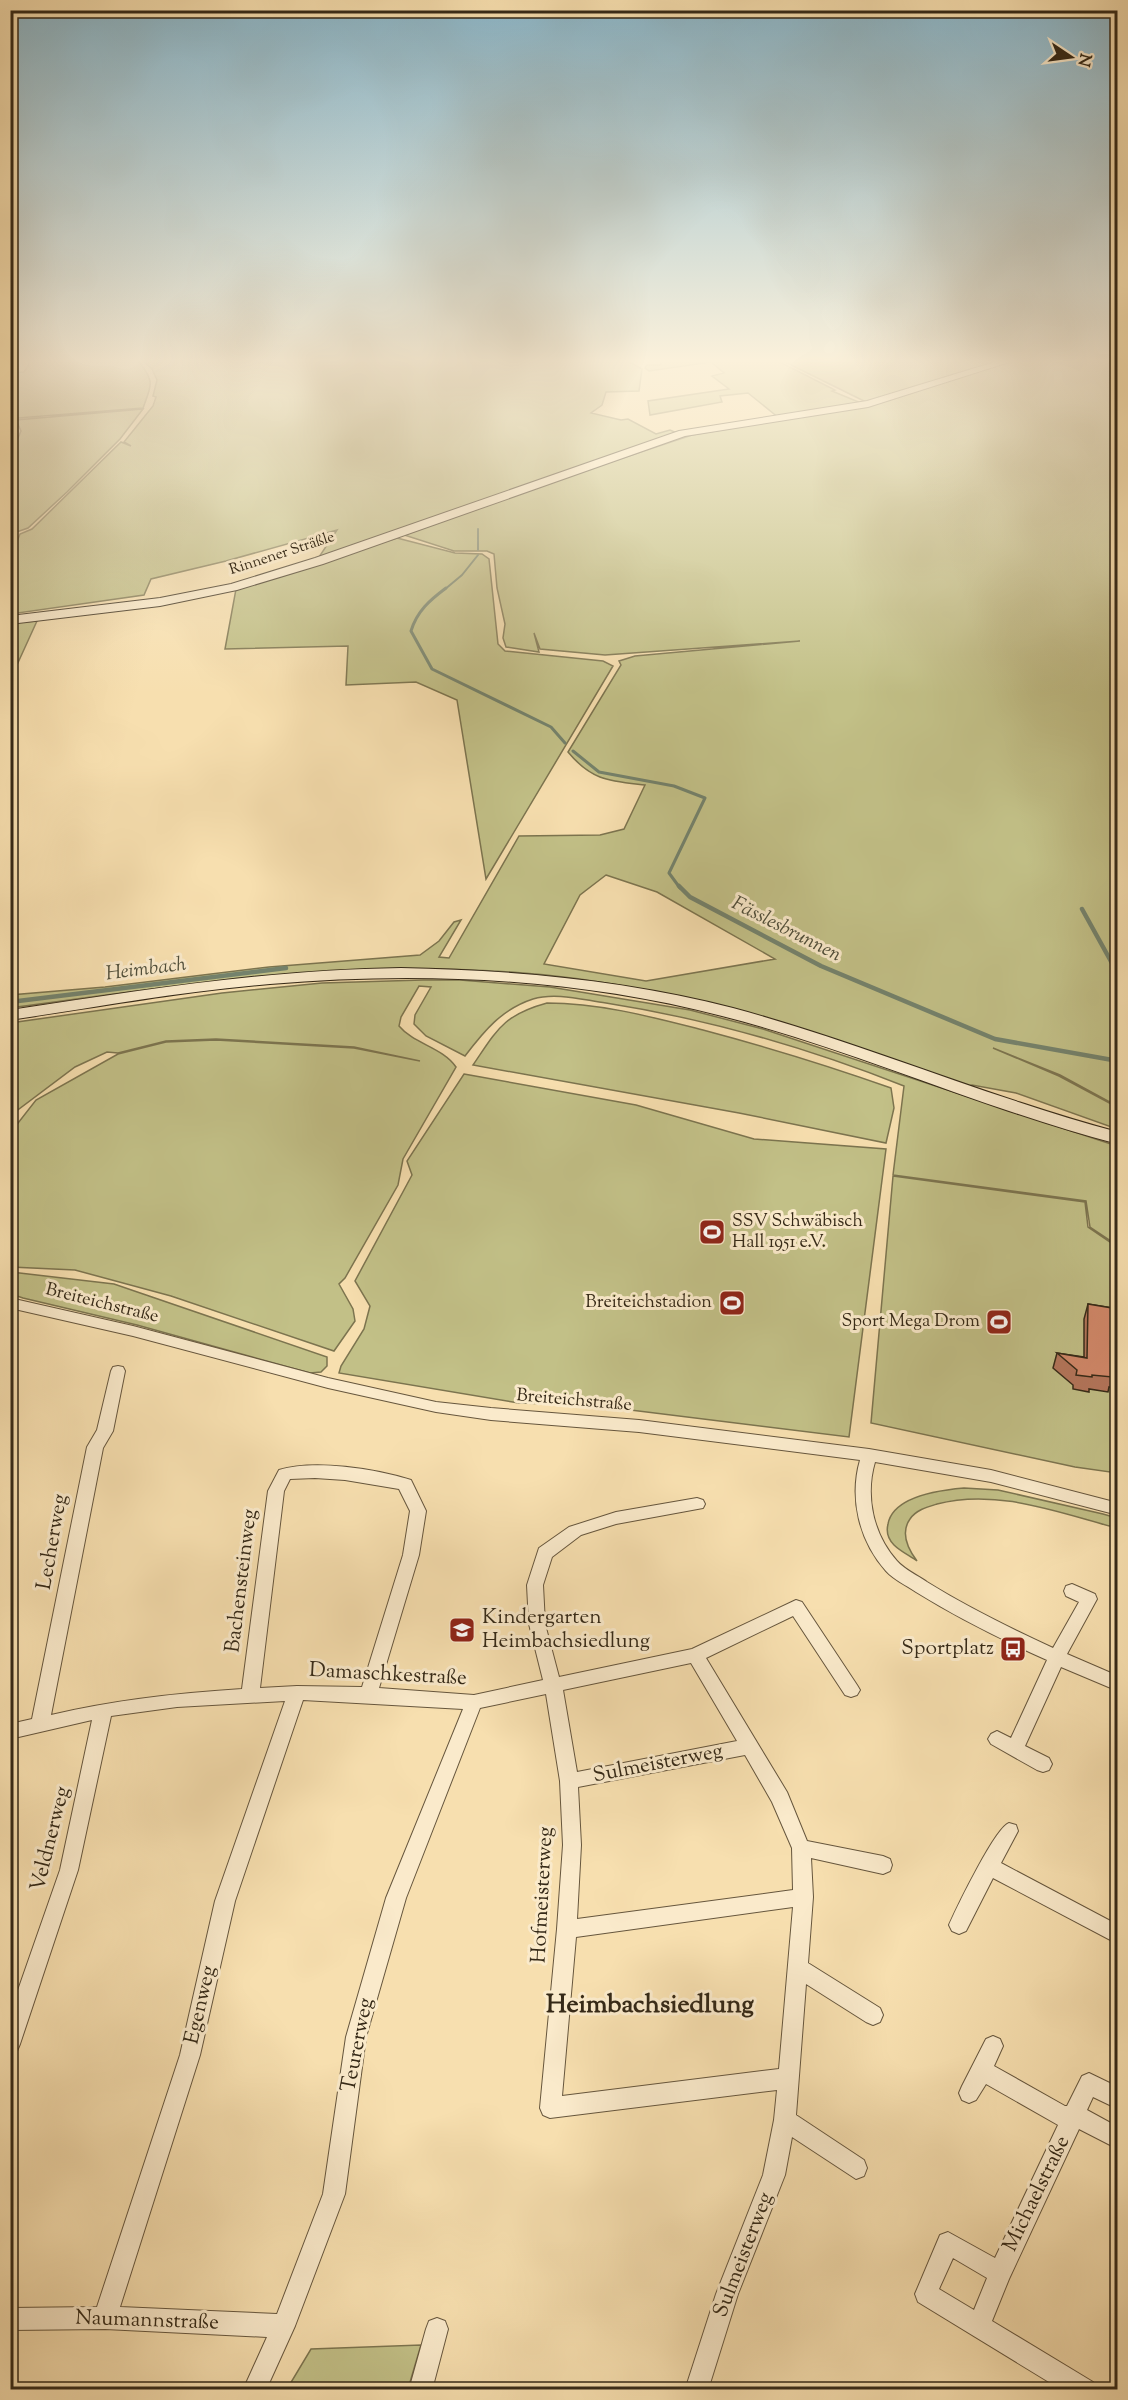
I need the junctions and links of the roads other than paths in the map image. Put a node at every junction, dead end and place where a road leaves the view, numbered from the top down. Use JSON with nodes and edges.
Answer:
{"nodes":[{"id":1,"x":578,"y":470,"type":"edge"},
{"id":2,"x":10,"y":620,"type":"edge"},
{"id":3,"x":10,"y":1015,"type":"edge"},
{"id":4,"x":1118,"y":1138,"type":"edge"},
{"id":5,"x":10,"y":1303,"type":"edge"},
{"id":6,"x":118,"y":1371,"type":"dead end"},
{"id":7,"x":869,"y":1455,"type":"junction"},
{"id":8,"x":697,"y":1504,"type":"dead end"},
{"id":9,"x":1118,"y":1509,"type":"edge"},
{"id":10,"x":1072,"y":1591,"type":"dead end"},
{"id":11,"x":695,"y":1655,"type":"junction"},
{"id":12,"x":1057,"y":1657,"type":"junction"},
{"id":13,"x":1118,"y":1684,"type":"edge"},
{"id":14,"x":553,"y":1685,"type":"junction"},
{"id":15,"x":851,"y":1690,"type":"dead end"},
{"id":16,"x":297,"y":1693,"type":"junction"},
{"id":17,"x":368,"y":1695,"type":"junction"},
{"id":18,"x":250,"y":1696,"type":"junction"},
{"id":19,"x":474,"y":1702,"type":"junction"},
{"id":20,"x":103,"y":1710,"type":"junction"},
{"id":21,"x":40,"y":1724,"type":"junction"},
{"id":22,"x":10,"y":1732,"type":"edge"},
{"id":23,"x":997,"y":1739,"type":"dead end"},
{"id":24,"x":748,"y":1747,"type":"junction"},
{"id":25,"x":1016,"y":1749,"type":"junction"},
{"id":26,"x":1043,"y":1764,"type":"dead end"},
{"id":27,"x":568,"y":1781,"type":"junction"},
{"id":28,"x":1009,"y":1831,"type":"dead end"},
{"id":29,"x":801,"y":1848,"type":"junction"},
{"id":30,"x":883,"y":1865,"type":"dead end"},
{"id":31,"x":989,"y":1866,"type":"junction"},
{"id":32,"x":803,"y":1898,"type":"junction"},
{"id":33,"x":959,"y":1925,"type":"dead end"},
{"id":34,"x":567,"y":1929,"type":"junction"},
{"id":35,"x":1118,"y":1935,"type":"edge"},
{"id":36,"x":798,"y":1968,"type":"junction"},
{"id":37,"x":873,"y":2015,"type":"dead end"},
{"id":38,"x":10,"y":2044,"type":"edge"},
{"id":39,"x":993,"y":2046,"type":"dead end"},
{"id":40,"x":982,"y":2070,"type":"junction"},
{"id":41,"x":788,"y":2078,"type":"junction"},
{"id":42,"x":969,"y":2092,"type":"dead end"},
{"id":43,"x":1118,"y":2099,"type":"edge"},
{"id":44,"x":1075,"y":2115,"type":"junction"},
{"id":45,"x":785,"y":2120,"type":"junction"},
{"id":46,"x":1118,"y":2139,"type":"edge"},
{"id":47,"x":856,"y":2168,"type":"dead end"},
{"id":48,"x":999,"y":2273,"type":"junction"},
{"id":49,"x":105,"y":2318,"type":"junction"},
{"id":50,"x":10,"y":2319,"type":"edge"},
{"id":51,"x":979,"y":2325,"type":"junction"},
{"id":52,"x":284,"y":2326,"type":"junction"},
{"id":53,"x":437,"y":2329,"type":"dead end"},
{"id":54,"x":254,"y":2390,"type":"edge"},
{"id":55,"x":420,"y":2390,"type":"edge"},
{"id":56,"x":696,"y":2390,"type":"edge"},
{"id":57,"x":1085,"y":2390,"type":"edge"}],
"edges":[{"from":1,"to":2,"type":"street","name":"Rinnener Sträßle"},
{"from":3,"to":4,"type":"street"},
{"from":5,"to":7,"type":"street","name":"Breiteichstraße"},
{"from":6,"to":21,"type":"street","name":"Lecherweg"},
{"from":7,"to":9,"type":"street","name":"Breiteichstraße"},
{"from":7,"to":12,"type":"street"},
{"from":8,"to":14,"type":"street","name":"Hofmeisterweg"},
{"from":10,"to":12,"type":"street"},
{"from":11,"to":14,"type":"street","name":"Damaschkestraße"},
{"from":11,"to":15,"type":"street","name":"Damaschkestraße"},
{"from":11,"to":24,"type":"street","name":"Sulmeisterweg"},
{"from":12,"to":13,"type":"street"},
{"from":12,"to":25,"type":"street"},
{"from":14,"to":19,"type":"street","name":"Damaschkestraße"},
{"from":14,"to":27,"type":"street","name":"Hofmeisterweg"},
{"from":16,"to":17,"type":"street","name":"Damaschkestraße"},
{"from":16,"to":18,"type":"street","name":"Damaschkestraße"},
{"from":16,"to":49,"type":"street","name":"Egenweg"},
{"from":17,"to":18,"type":"street","name":"Bachensteinweg"},
{"from":17,"to":19,"type":"street","name":"Damaschkestraße"},
{"from":18,"to":20,"type":"street","name":"Damaschkestraße"},
{"from":19,"to":52,"type":"street","name":"Teurerweg"},
{"from":20,"to":21,"type":"street","name":"Damaschkestraße"},
{"from":20,"to":38,"type":"street","name":"Veldnerweg"},
{"from":21,"to":22,"type":"street","name":"Damaschkestraße"},
{"from":23,"to":25,"type":"street"},
{"from":24,"to":27,"type":"street","name":"Sulmeisterweg"},
{"from":24,"to":29,"type":"street","name":"Sulmeisterweg"},
{"from":25,"to":26,"type":"street"},
{"from":27,"to":34,"type":"street","name":"Hofmeisterweg"},
{"from":28,"to":31,"type":"street"},
{"from":29,"to":30,"type":"street"},
{"from":29,"to":32,"type":"street","name":"Sulmeisterweg"},
{"from":31,"to":33,"type":"street"},
{"from":31,"to":35,"type":"street"},
{"from":32,"to":34,"type":"street"},
{"from":32,"to":36,"type":"street","name":"Sulmeisterweg"},
{"from":34,"to":41,"type":"street","name":"Hofmeisterweg"},
{"from":36,"to":37,"type":"street"},
{"from":36,"to":41,"type":"street","name":"Sulmeisterweg"},
{"from":39,"to":40,"type":"street"},
{"from":40,"to":42,"type":"street"},
{"from":40,"to":44,"type":"street","name":"Michaelstraße"},
{"from":41,"to":45,"type":"street","name":"Sulmeisterweg"},
{"from":43,"to":44,"type":"street","name":"Michaelstraße"},
{"from":44,"to":46,"type":"street","name":"Michaelstraße"},
{"from":44,"to":48,"type":"street","name":"Michaelstraße"},
{"from":45,"to":47,"type":"street"},
{"from":45,"to":56,"type":"street","name":"Sulmeisterweg"},
{"from":48,"to":51,"type":"street","name":"Michaelstraße"},
{"from":48,"to":51,"type":"street","name":"Michaelstraße"},
{"from":49,"to":50,"type":"street","name":"Naumannstraße"},
{"from":49,"to":52,"type":"street","name":"Naumannstraße"},
{"from":51,"to":57,"type":"street","name":"Michaelstraße"},
{"from":52,"to":54,"type":"street","name":"Teurerweg"},
{"from":53,"to":55,"type":"street"}]}
